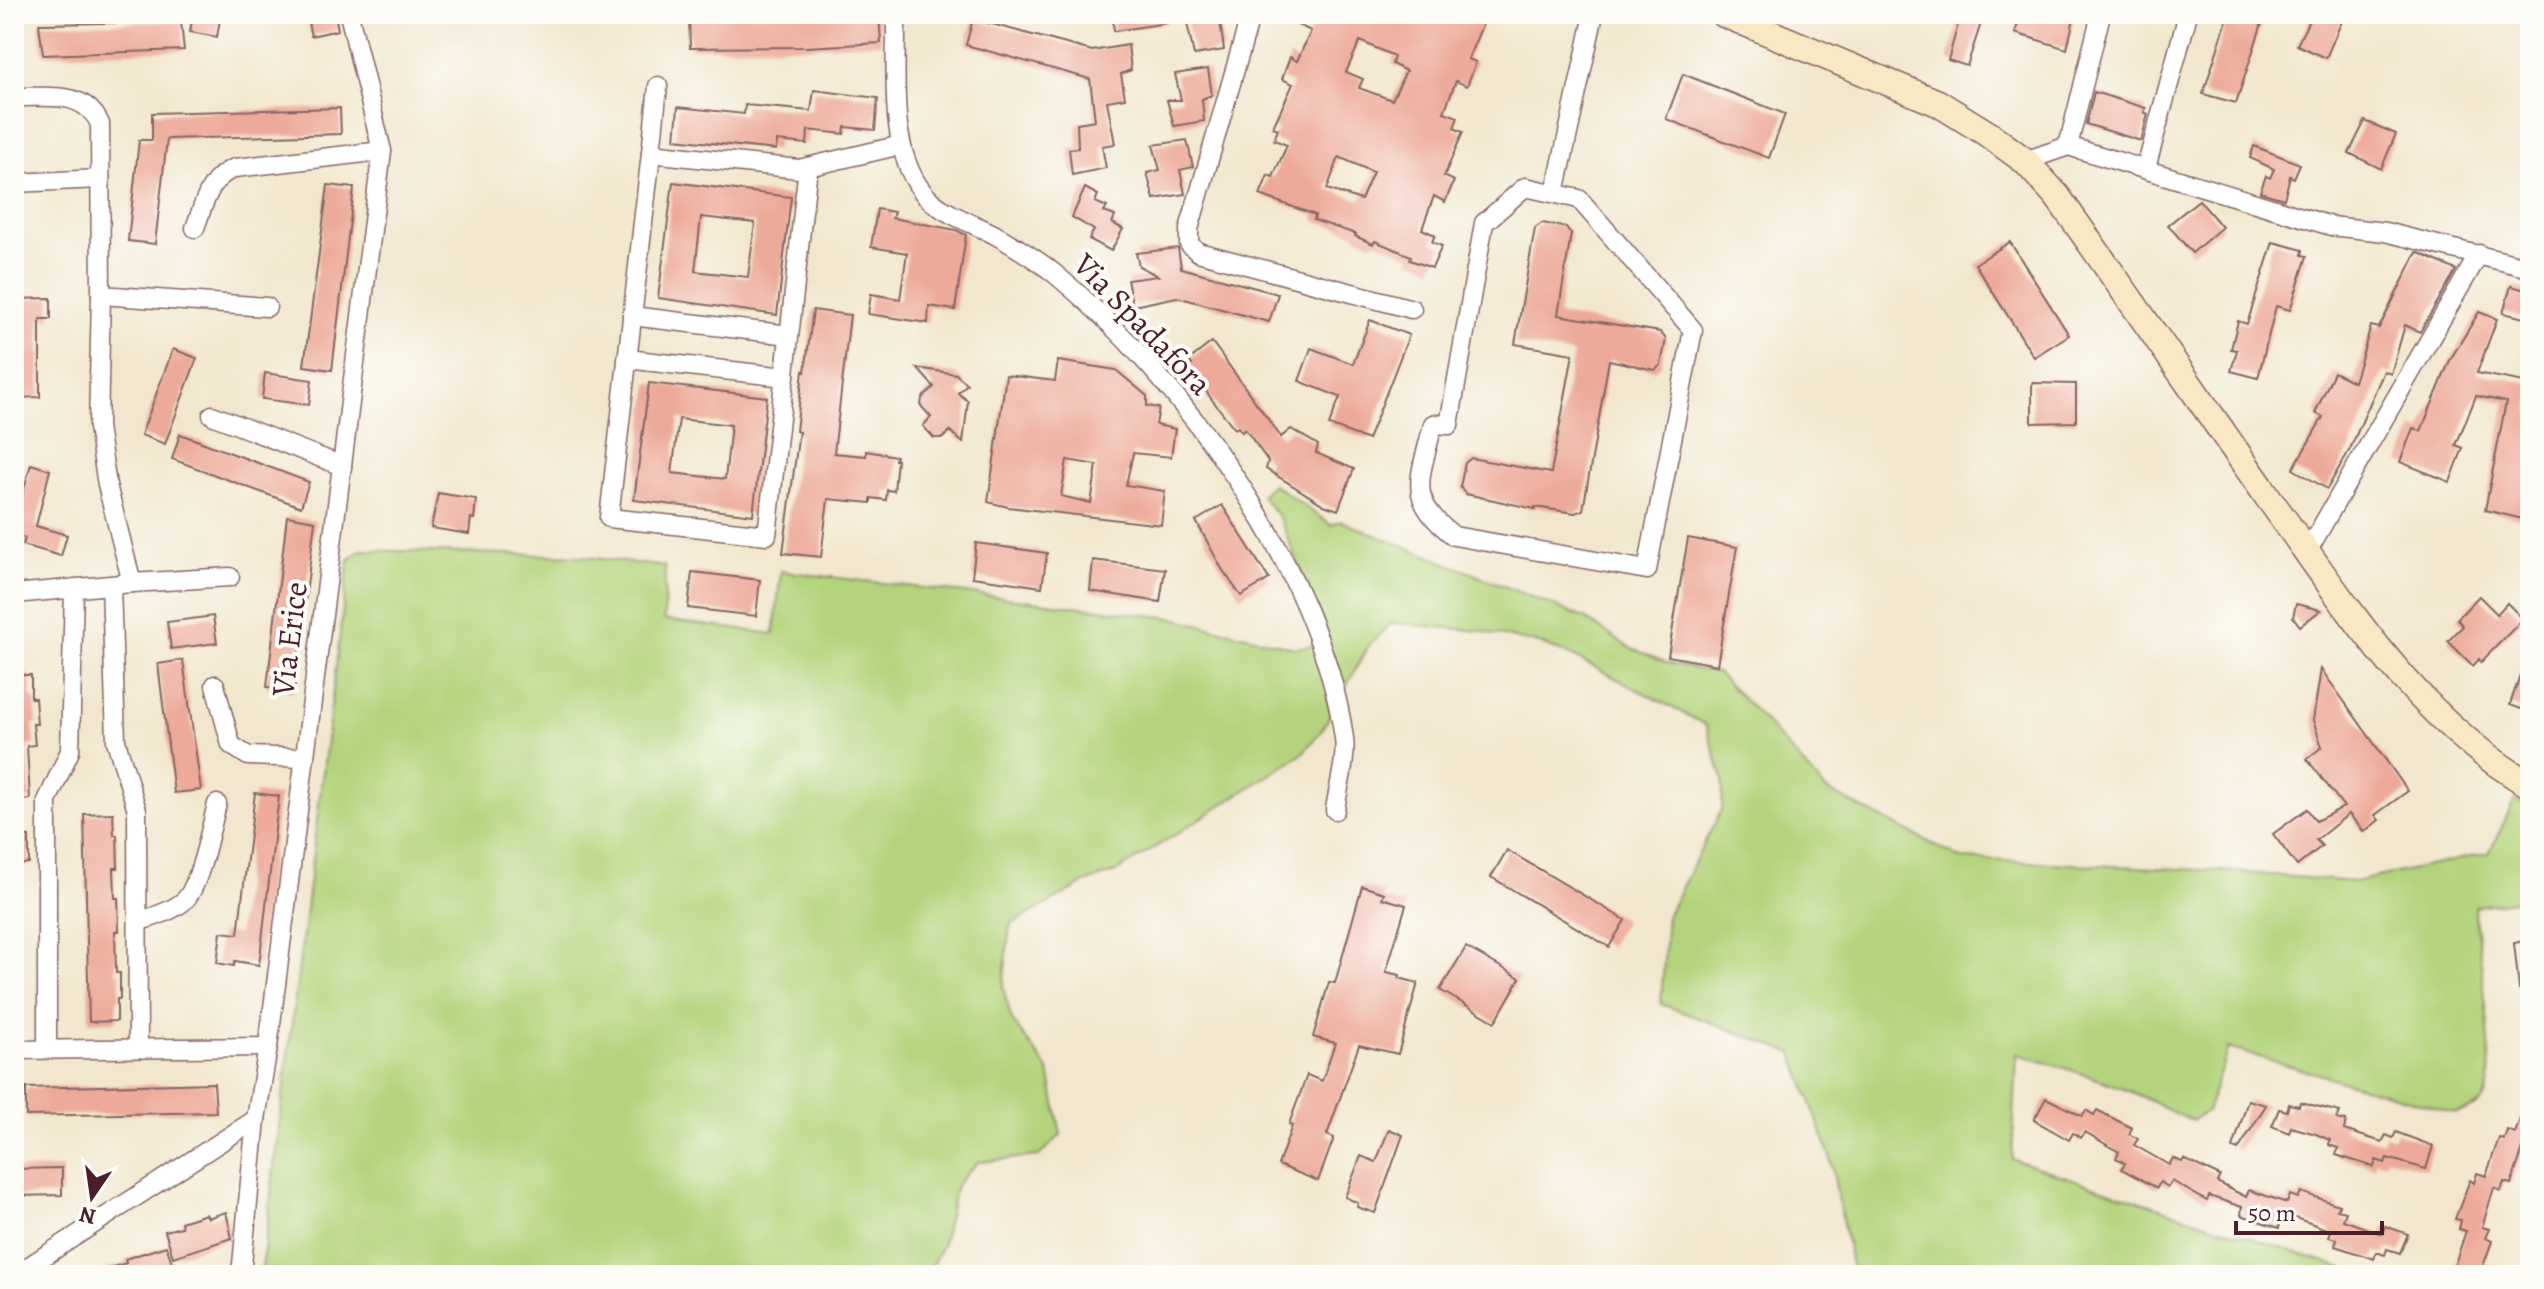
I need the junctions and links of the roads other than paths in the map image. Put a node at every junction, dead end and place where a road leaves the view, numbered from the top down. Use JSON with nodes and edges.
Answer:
{"nodes":[{"id":1,"x":349,"y":14,"type":"edge"},
{"id":2,"x":896,"y":14,"type":"edge"},
{"id":3,"x":1251,"y":14,"type":"edge"},
{"id":4,"x":1594,"y":14,"type":"edge"},
{"id":5,"x":1724,"y":14,"type":"edge"},
{"id":6,"x":2101,"y":14,"type":"edge"},
{"id":7,"x":2188,"y":14,"type":"edge"},
{"id":8,"x":658,"y":86,"type":"dead end"},
{"id":9,"x":14,"y":97,"type":"edge"},
{"id":10,"x":901,"y":145,"type":"junction"},
{"id":11,"x":2068,"y":146,"type":"junction"},
{"id":12,"x":382,"y":151,"type":"junction"},
{"id":13,"x":651,"y":153,"type":"junction"},
{"id":14,"x":2025,"y":161,"type":"junction"},
{"id":15,"x":808,"y":167,"type":"junction"},
{"id":16,"x":2146,"y":168,"type":"junction"},
{"id":17,"x":100,"y":179,"type":"junction"},
{"id":18,"x":14,"y":183,"type":"edge"},
{"id":19,"x":1555,"y":193,"type":"junction"},
{"id":20,"x":195,"y":228,"type":"dead end"},
{"id":21,"x":2479,"y":254,"type":"junction"},
{"id":22,"x":2530,"y":268,"type":"edge"},
{"id":23,"x":101,"y":295,"type":"junction"},
{"id":24,"x":267,"y":307,"type":"dead end"},
{"id":25,"x":1412,"y":309,"type":"dead end"},
{"id":26,"x":632,"y":316,"type":"junction"},
{"id":27,"x":789,"y":335,"type":"junction"},
{"id":28,"x":627,"y":359,"type":"junction"},
{"id":29,"x":785,"y":377,"type":"junction"},
{"id":30,"x":212,"y":415,"type":"dead end"},
{"id":31,"x":342,"y":466,"type":"junction"},
{"id":32,"x":2307,"y":552,"type":"junction"},
{"id":33,"x":230,"y":577,"type":"dead end"},
{"id":34,"x":132,"y":583,"type":"junction"},
{"id":35,"x":111,"y":585,"type":"junction"},
{"id":36,"x":74,"y":588,"type":"junction"},
{"id":37,"x":14,"y":594,"type":"edge"},
{"id":38,"x":215,"y":685,"type":"dead end"},
{"id":39,"x":305,"y":758,"type":"junction"},
{"id":40,"x":2527,"y":781,"type":"edge"},
{"id":41,"x":217,"y":804,"type":"dead end"},
{"id":42,"x":1335,"y":810,"type":"dead end"},
{"id":43,"x":139,"y":921,"type":"junction"},
{"id":44,"x":268,"y":1047,"type":"junction"},
{"id":45,"x":138,"y":1048,"type":"junction"},
{"id":46,"x":47,"y":1049,"type":"junction"},
{"id":47,"x":14,"y":1050,"type":"edge"},
{"id":48,"x":256,"y":1119,"type":"junction"},
{"id":49,"x":18,"y":1272,"type":"edge"},
{"id":50,"x":241,"y":1275,"type":"edge"}],
"edges":[{"from":1,"to":12,"type":"street","name":"Via Erice"},
{"from":2,"to":10,"type":"street","name":"Via Spadafora"},
{"from":3,"to":25,"type":"street"},
{"from":4,"to":19,"type":"street"},
{"from":5,"to":14,"type":"main road"},
{"from":6,"to":11,"type":"street"},
{"from":7,"to":16,"type":"street"},
{"from":8,"to":13,"type":"street"},
{"from":9,"to":17,"type":"street"},
{"from":10,"to":15,"type":"street"},
{"from":10,"to":42,"type":"street","name":"Via Spadafora"},
{"from":11,"to":14,"type":"street"},
{"from":11,"to":16,"type":"street"},
{"from":12,"to":20,"type":"street"},
{"from":12,"to":31,"type":"street","name":"Via Erice"},
{"from":13,"to":15,"type":"street"},
{"from":13,"to":26,"type":"street"},
{"from":14,"to":32,"type":"main road"},
{"from":15,"to":27,"type":"street"},
{"from":16,"to":21,"type":"street"},
{"from":17,"to":18,"type":"street"},
{"from":17,"to":23,"type":"street"},
{"from":19,"to":19,"type":"street"},
{"from":21,"to":22,"type":"street"},
{"from":21,"to":32,"type":"street"},
{"from":23,"to":24,"type":"street"},
{"from":23,"to":34,"type":"street"},
{"from":26,"to":27,"type":"street"},
{"from":26,"to":28,"type":"street"},
{"from":27,"to":29,"type":"street"},
{"from":28,"to":29,"type":"street"},
{"from":28,"to":29,"type":"street"},
{"from":30,"to":31,"type":"street"},
{"from":31,"to":39,"type":"street","name":"Via Erice"},
{"from":32,"to":40,"type":"main road"},
{"from":33,"to":34,"type":"street"},
{"from":34,"to":35,"type":"street"},
{"from":35,"to":36,"type":"street"},
{"from":35,"to":43,"type":"street"},
{"from":36,"to":37,"type":"street"},
{"from":36,"to":46,"type":"street"},
{"from":38,"to":39,"type":"street"},
{"from":39,"to":44,"type":"street","name":"Via Erice"},
{"from":41,"to":43,"type":"street"},
{"from":43,"to":45,"type":"street"},
{"from":44,"to":45,"type":"street"},
{"from":44,"to":48,"type":"street","name":"Via Erice"},
{"from":45,"to":46,"type":"street"},
{"from":46,"to":47,"type":"street"},
{"from":48,"to":49,"type":"street"},
{"from":48,"to":50,"type":"street","name":"Via Erice"}]}
